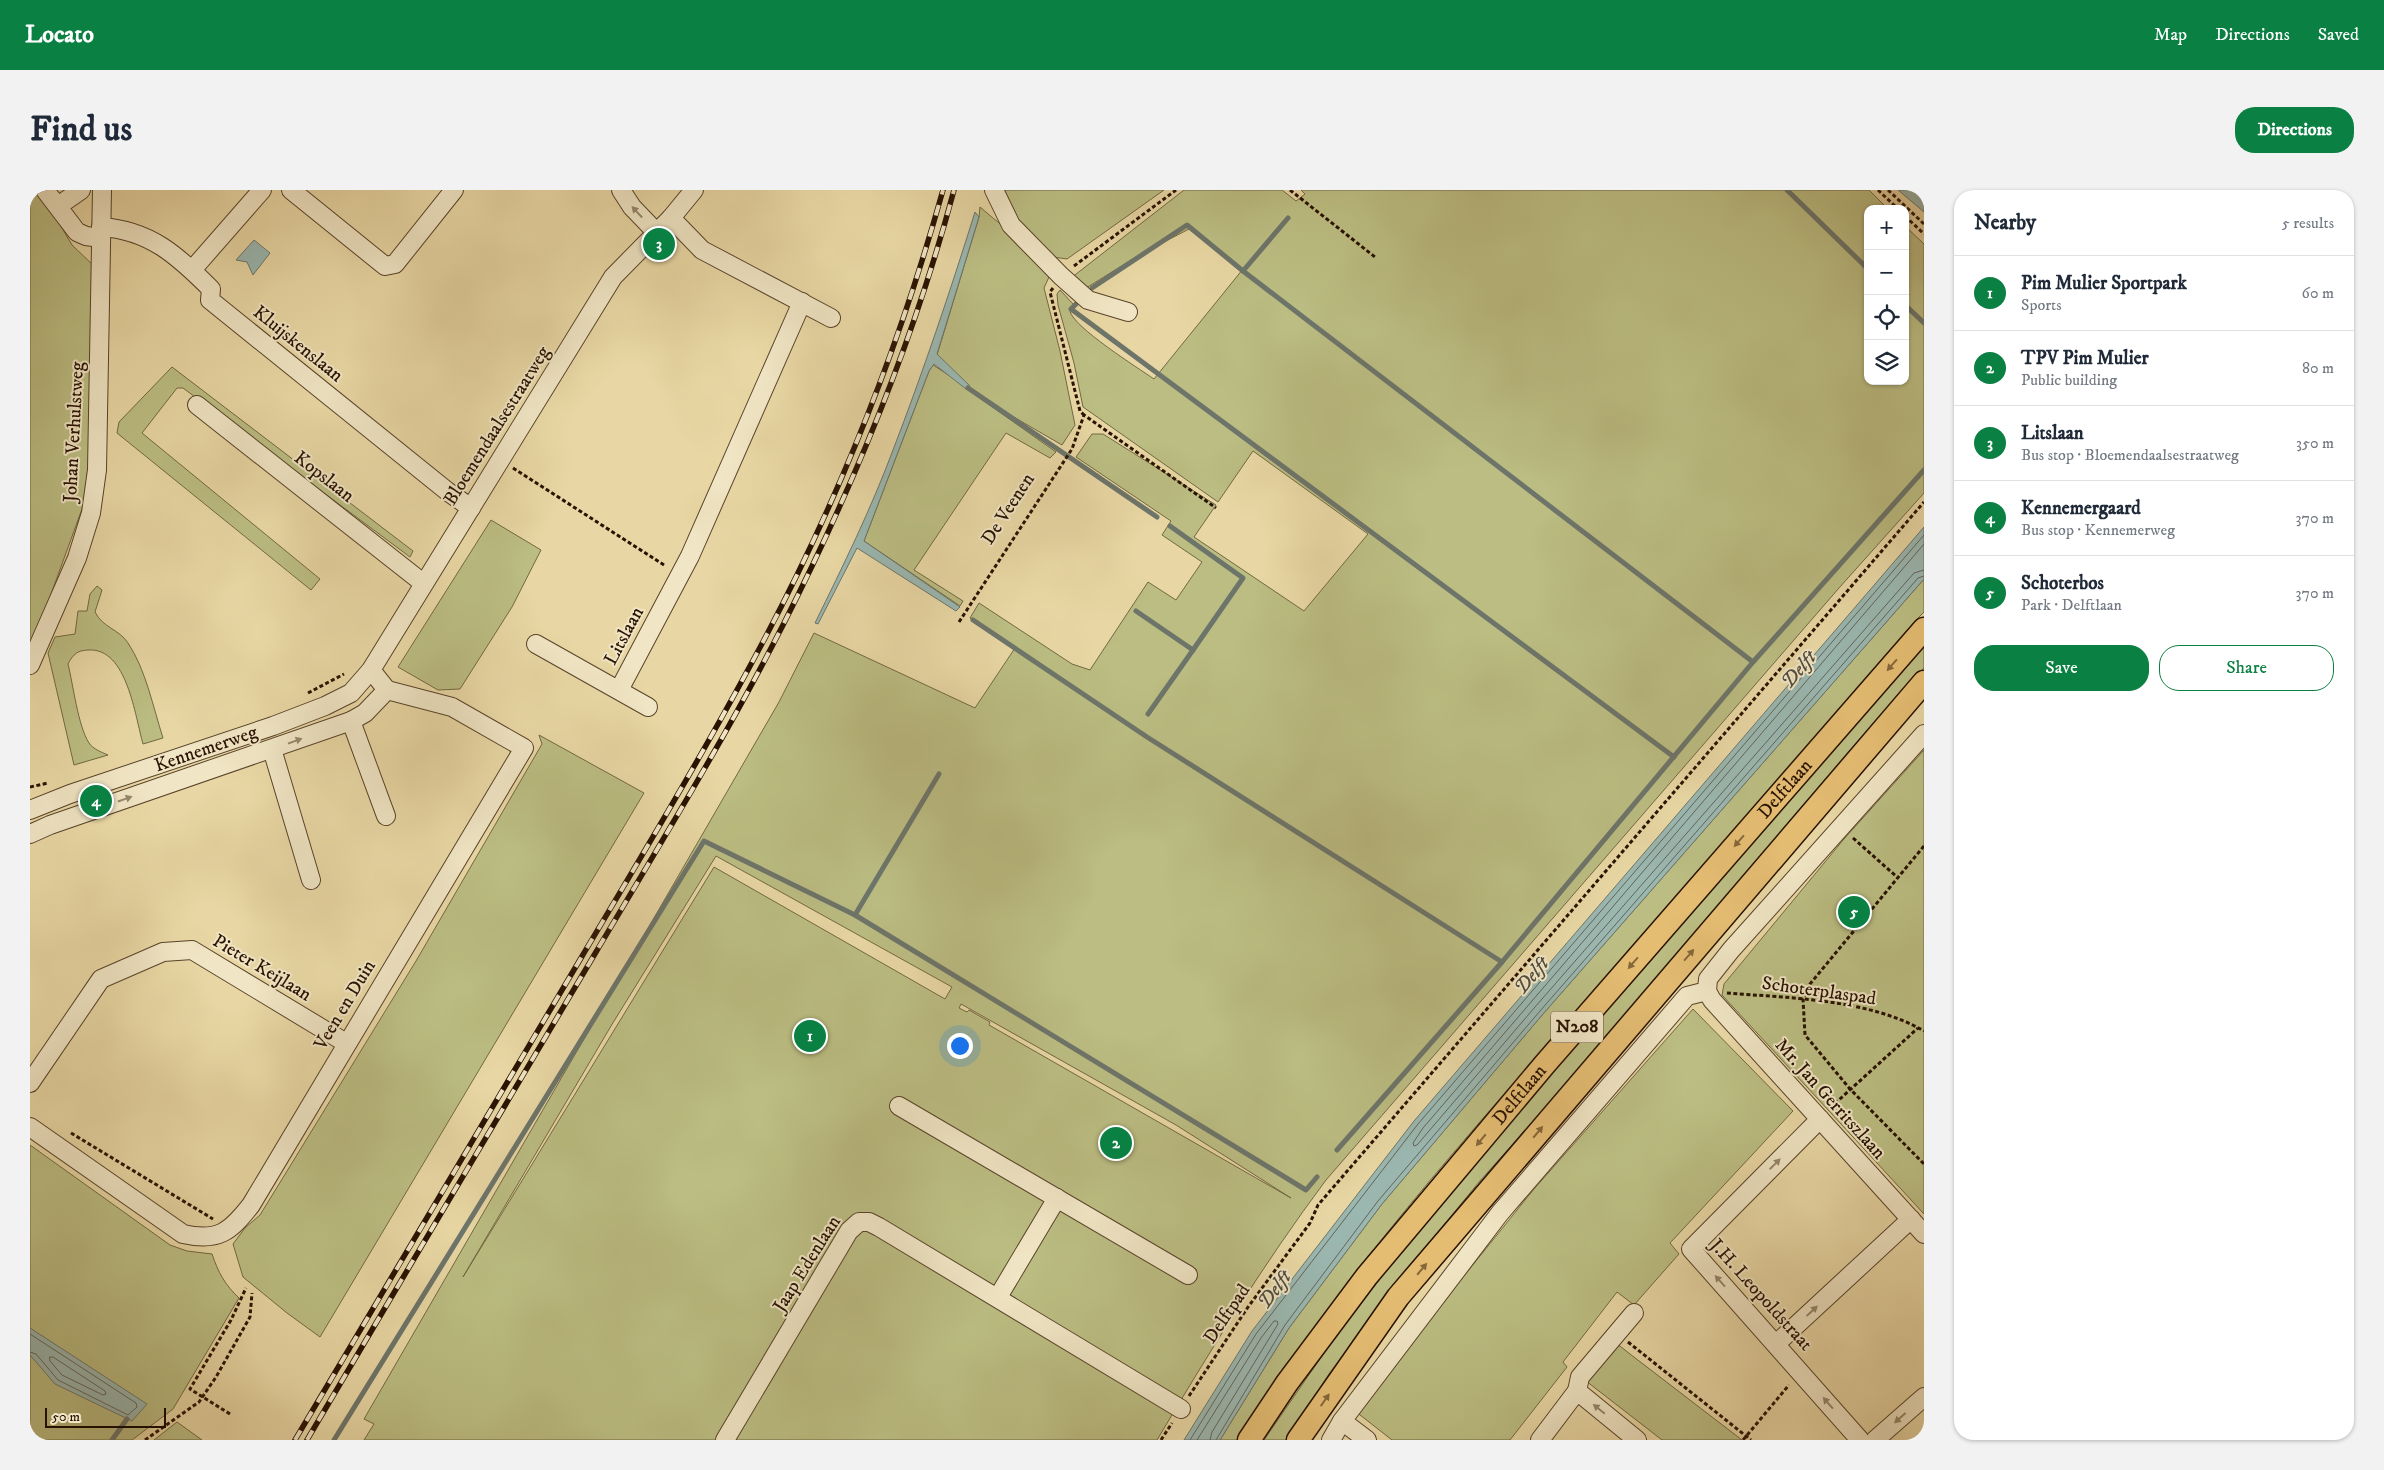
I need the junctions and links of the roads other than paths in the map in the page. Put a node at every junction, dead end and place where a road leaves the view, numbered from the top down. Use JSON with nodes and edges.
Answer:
{"nodes":[{"id":1,"x":45,"y":190,"type":"edge"},
{"id":2,"x":81,"y":190,"type":"edge"},
{"id":3,"x":102,"y":190,"type":"edge"},
{"id":4,"x":262,"y":190,"type":"edge"},
{"id":5,"x":291,"y":190,"type":"edge"},
{"id":6,"x":454,"y":190,"type":"edge"},
{"id":7,"x":621,"y":190,"type":"edge"},
{"id":8,"x":694,"y":190,"type":"edge"},
{"id":9,"x":994,"y":190,"type":"edge"},
{"id":10,"x":58,"y":206,"type":"junction"},
{"id":11,"x":671,"y":218,"type":"junction"},
{"id":12,"x":101,"y":232,"type":"junction"},
{"id":13,"x":656,"y":232,"type":"junction"},
{"id":14,"x":192,"y":270,"type":"junction"},
{"id":15,"x":802,"y":302,"type":"junction"},
{"id":16,"x":1128,"y":312,"type":"dead end"},
{"id":17,"x":831,"y":318,"type":"dead end"},
{"id":18,"x":197,"y":405,"type":"dead end"},
{"id":19,"x":471,"y":508,"type":"junction"},
{"id":20,"x":423,"y":583,"type":"junction"},
{"id":21,"x":1924,"y":629,"type":"edge"},
{"id":22,"x":536,"y":644,"type":"dead end"},
{"id":23,"x":30,"y":665,"type":"edge"},
{"id":24,"x":372,"y":670,"type":"junction"},
{"id":25,"x":1924,"y":682,"type":"edge"},
{"id":26,"x":387,"y":690,"type":"junction"},
{"id":27,"x":619,"y":690,"type":"junction"},
{"id":28,"x":351,"y":693,"type":"joint"},
{"id":29,"x":648,"y":707,"type":"dead end"},
{"id":30,"x":351,"y":720,"type":"junction"},
{"id":31,"x":1924,"y":734,"type":"edge"},
{"id":32,"x":272,"y":749,"type":"junction"},
{"id":33,"x":30,"y":810,"type":"edge"},
{"id":34,"x":386,"y":816,"type":"dead end"},
{"id":35,"x":30,"y":834,"type":"edge"},
{"id":36,"x":311,"y":880,"type":"dead end"},
{"id":37,"x":1707,"y":991,"type":"junction"},
{"id":38,"x":346,"y":1043,"type":"junction"},
{"id":39,"x":30,"y":1083,"type":"edge"},
{"id":40,"x":900,"y":1106,"type":"dead end"},
{"id":41,"x":1820,"y":1119,"type":"junction"},
{"id":42,"x":30,"y":1127,"type":"edge"},
{"id":43,"x":1057,"y":1198,"type":"junction"},
{"id":44,"x":1911,"y":1219,"type":"junction"},
{"id":45,"x":1924,"y":1234,"type":"edge"},
{"id":46,"x":1188,"y":1275,"type":"dead end"},
{"id":47,"x":998,"y":1297,"type":"junction"},
{"id":48,"x":1634,"y":1313,"type":"dead end"},
{"id":49,"x":1776,"y":1344,"type":"junction"},
{"id":50,"x":1577,"y":1391,"type":"junction"},
{"id":51,"x":1924,"y":1397,"type":"edge"},
{"id":52,"x":1181,"y":1409,"type":"road end"},
{"id":53,"x":1342,"y":1421,"type":"junction"},
{"id":54,"x":725,"y":1440,"type":"edge"},
{"id":55,"x":1250,"y":1440,"type":"edge"},
{"id":56,"x":1298,"y":1440,"type":"edge"},
{"id":57,"x":1331,"y":1440,"type":"edge"},
{"id":58,"x":1367,"y":1440,"type":"edge"},
{"id":59,"x":1540,"y":1440,"type":"edge"},
{"id":60,"x":1637,"y":1440,"type":"edge"},
{"id":61,"x":1860,"y":1440,"type":"edge"},
{"id":62,"x":1875,"y":1440,"type":"edge"}],
"edges":[{"from":1,"to":10,"type":"street","name":"Kluijskenslaan"},
{"from":2,"to":10,"type":"street"},
{"from":3,"to":12,"type":"street","name":"Johan Verhulstweg"},
{"from":4,"to":14,"type":"street"},
{"from":5,"to":6,"type":"street"},
{"from":13,"to":7,"type":"street","one_way":true},
{"from":8,"to":11,"type":"street","name":"Bloemendaalsestraatweg"},
{"from":9,"to":16,"type":"street"},
{"from":10,"to":12,"type":"street","name":"Kluijskenslaan"},
{"from":11,"to":13,"type":"street","name":"Bloemendaalsestraatweg"},
{"from":11,"to":15,"type":"street"},
{"from":12,"to":14,"type":"street","name":"Kluijskenslaan"},
{"from":12,"to":23,"type":"street","name":"Johan Verhulstweg"},
{"from":13,"to":19,"type":"street","name":"Bloemendaalsestraatweg"},
{"from":14,"to":19,"type":"street","name":"Kluijskenslaan"},
{"from":15,"to":17,"type":"street"},
{"from":15,"to":27,"type":"street","name":"Litslaan"},
{"from":18,"to":20,"type":"street","name":"Kopslaan"},
{"from":19,"to":20,"type":"street","name":"Bloemendaalsestraatweg"},
{"from":20,"to":24,"type":"street","name":"Bloemendaalsestraatweg"},
{"from":21,"to":55,"type":"main road","name":"Delftlaan","number":"N208","one_way":true},
{"from":22,"to":27,"type":"street","name":"Litslaan"},
{"from":24,"to":26,"type":"street"},
{"from":24,"to":28,"type":"street","name":"Bloemendaalsestraatweg"},
{"from":56,"to":25,"type":"main road","name":"Delftlaan","number":"N208","one_way":true},
{"from":26,"to":30,"type":"street","name":"Kennemerweg"},
{"from":26,"to":38,"type":"street","name":"Veen en Duin"},
{"from":27,"to":29,"type":"street","name":"Litslaan"},
{"from":28,"to":33,"type":"street","name":"Kennemerweg"},
{"from":32,"to":30,"type":"street","name":"Kennemerweg","one_way":true},
{"from":30,"to":34,"type":"street"},
{"from":31,"to":37,"type":"street"},
{"from":35,"to":32,"type":"street","name":"Kennemerweg","one_way":true},
{"from":32,"to":36,"type":"street"},
{"from":37,"to":41,"type":"street","name":"Mr. Jan Gerritszlaan"},
{"from":37,"to":53,"type":"street"},
{"from":38,"to":39,"type":"street","name":"Pieter Keijlaan"},
{"from":38,"to":42,"type":"street","name":"Veen en Duin"},
{"from":40,"to":43,"type":"street"},
{"from":41,"to":44,"type":"street","name":"Mr. Jan Gerritszlaan"},
{"from":49,"to":41,"type":"street","name":"J.H. Leopoldstraat","one_way":true},
{"from":43,"to":46,"type":"street"},
{"from":43,"to":47,"type":"street"},
{"from":44,"to":45,"type":"street","name":"Mr. Jan Gerritszlaan"},
{"from":49,"to":44,"type":"street","one_way":true},
{"from":47,"to":52,"type":"street","name":"Jaap Edenlaan"},
{"from":47,"to":54,"type":"street","name":"Jaap Edenlaan"},
{"from":48,"to":50,"type":"street"},
{"from":61,"to":49,"type":"street","name":"J.H. Leopoldstraat","one_way":true},
{"from":50,"to":59,"type":"street"},
{"from":60,"to":50,"type":"street","one_way":true},
{"from":51,"to":62,"type":"street","one_way":true},
{"from":53,"to":57,"type":"street"},
{"from":53,"to":58,"type":"street"}]}
